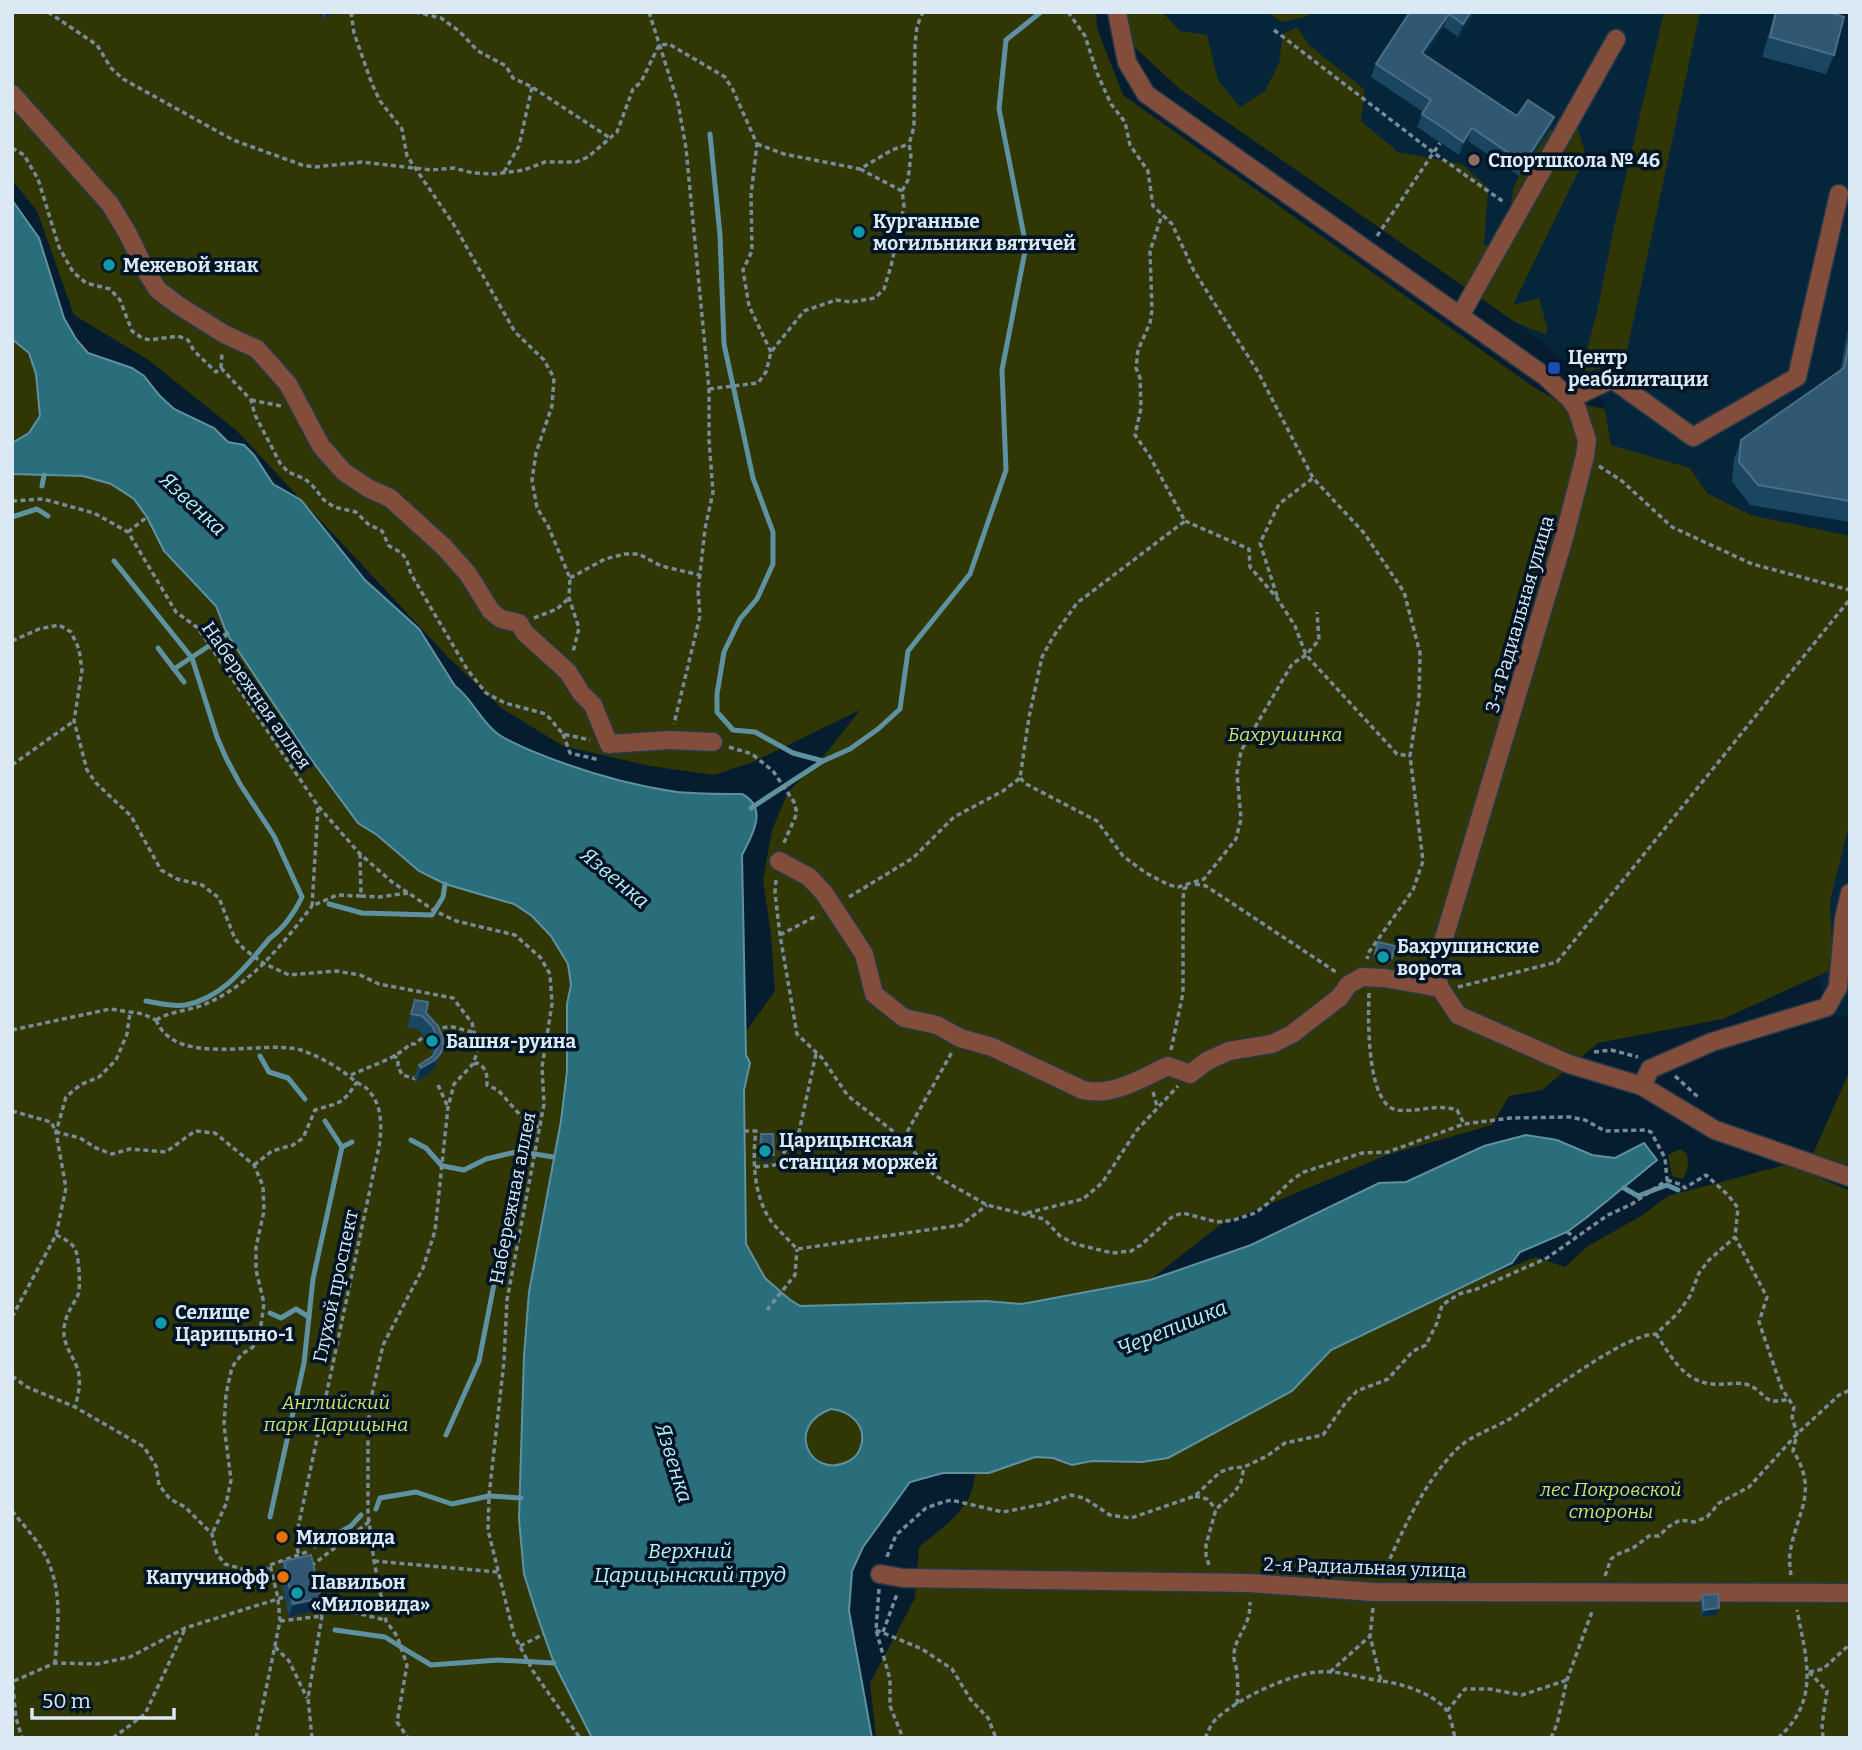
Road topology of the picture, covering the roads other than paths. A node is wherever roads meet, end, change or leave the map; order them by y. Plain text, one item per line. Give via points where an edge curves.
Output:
1 (1117, 12) edge
2 (1616, 39) dead end
3 (12, 94) edge
4 (1839, 194) dead end
5 (1460, 316) junction
6 (1570, 399) junction
7 (713, 742) road end
8 (779, 860) road end
9 (1850, 893) edge
10 (1445, 989) junction
11 (1844, 989) edge
12 (1642, 1086) junction
13 (1850, 1177) edge
14 (880, 1574) road end
15 (1850, 1593) edge

1 - 5 street, 3-я Радиальная улица via 1128,62 1146,94
2 - 5 street
3 - 7 street via 110,204 158,290 224,334 257,349 288,384 321,446 344,472 390,498 468,573 491,611 519,623 568,672 593,705 610,744
4 - 6 street via 1797,377 1693,437 1612,379
5 - 6 street, 3-я Радиальная улица
6 - 10 street, 3-я Радиальная улица via 1583,423 1592,461 1559,555 1439,955 1436,974
8 - 10 street via 809,877 824,893 864,954 874,994 904,1018 937,1025 1096,1093 1168,1066 1190,1074 1229,1051 1272,1044 1292,1034 1363,977
9 - 11 street via 1844,919
10 - 12 street via 1458,1015 1474,1023 1569,1064
11 - 12 street via 1827,1007 1712,1042 1650,1069
12 - 13 street via 1716,1130
14 - 15 street, 2-я Радиальная улица via 1249,1583 1374,1592

